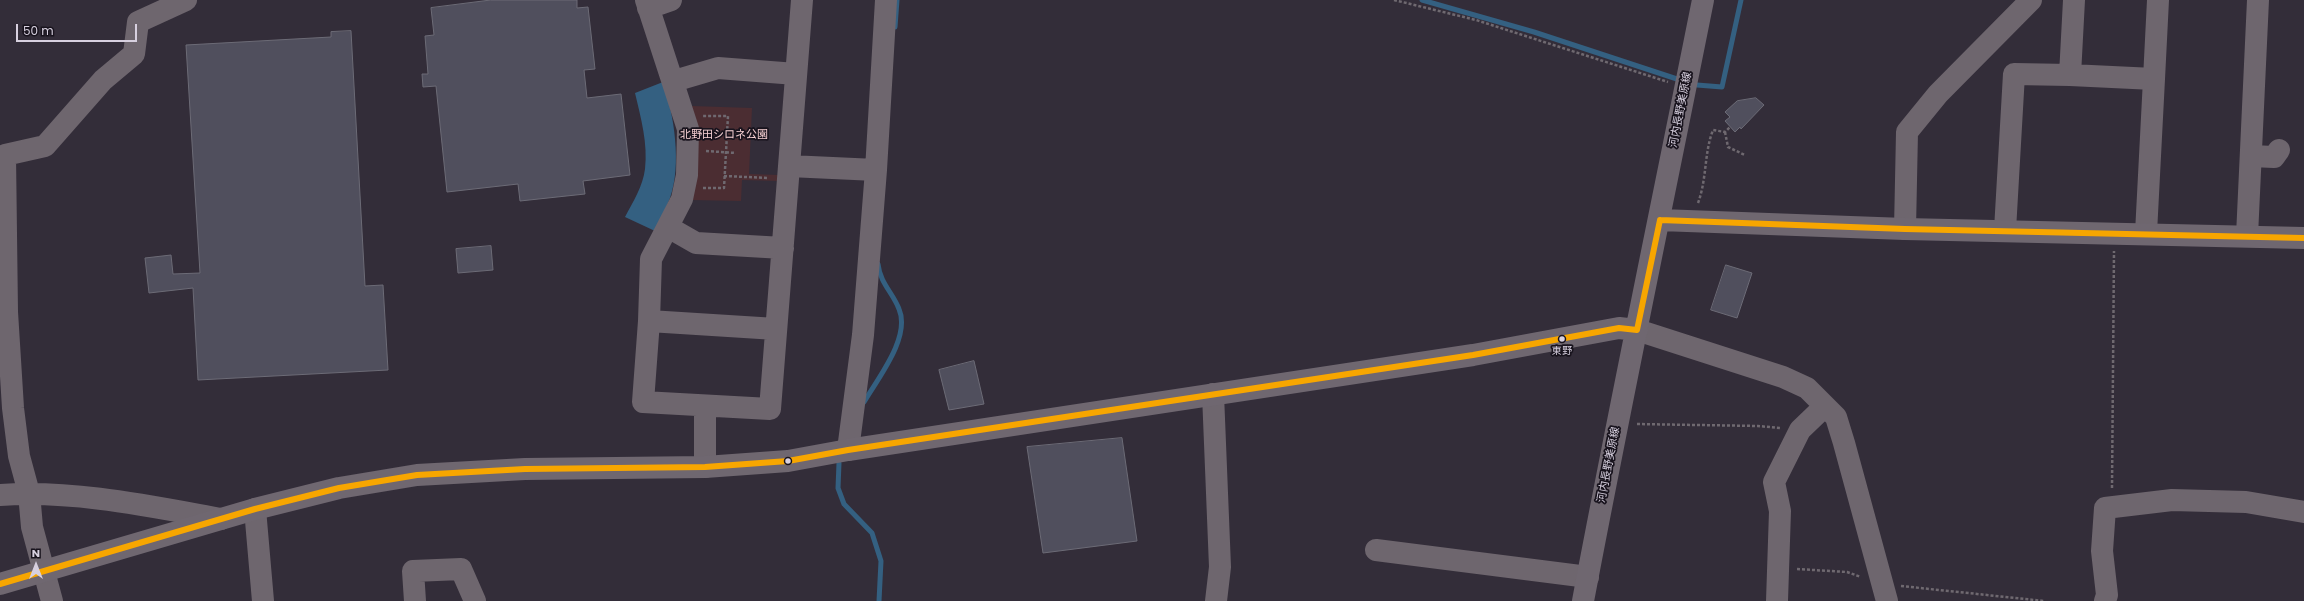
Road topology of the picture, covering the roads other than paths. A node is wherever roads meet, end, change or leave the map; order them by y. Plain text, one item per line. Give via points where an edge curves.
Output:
1 (186, 0) edge
2 (671, 0) edge
3 (802, 0) edge
4 (886, 0) edge
5 (1703, 0) edge
6 (2031, 0) edge
7 (2074, 0) edge
8 (2158, 0) edge
9 (2258, 0) edge
10 (647, 4) edge
11 (796, 74) junction
12 (2070, 75) junction
13 (2154, 79) junction
14 (674, 81) junction
15 (2279, 150) dead end
16 (2251, 156) junction
17 (876, 170) junction
18 (789, 172) junction
19 (1660, 220) junction
20 (668, 228) junction
21 (1905, 228) junction
22 (2005, 230) junction
23 (2146, 233) junction
24 (2247, 236) junction
25 (2304, 238) edge
26 (783, 248) junction
27 (649, 321) junction
28 (776, 329) junction
29 (1637, 330) junction
30 (1213, 394) junction
31 (705, 406) junction
32 (1825, 406) junction
33 (15, 434) edge
34 (848, 450) junction
35 (705, 466) junction
36 (29, 493) junction
37 (0, 495) edge
38 (255, 509) junction
39 (2304, 512) edge
40 (221, 519) junction
41 (1376, 550) dead end
42 (44, 570) junction
43 (1588, 576) junction
44 (0, 584) edge
45 (1885, 592) edge
46 (52, 601) edge
47 (263, 601) edge
48 (415, 601) edge
49 (474, 601) edge
50 (1216, 601) edge
51 (1583, 601) edge
52 (1777, 601) edge
53 (2105, 601) edge

1 - 33 street via 138,22 134,54 103,80 44,146 6,156 7,312
2 - 10 street
3 - 11 street
4 - 17 street
5 - 19 main road, 河内長野美原線
6 - 21 street via 1938,94 1907,132
7 - 12 street
8 - 13 street
9 - 16 street
10 - 14 street
11 - 14 street via 718,68
11 - 18 street
12 - 13 street
12 - 22 street via 2014,74
13 - 23 street
14 - 20 street via 688,129 688,150 685,188
15 - 16 street via 2274,157
16 - 24 street
17 - 18 street
17 - 34 street via 863,335
18 - 26 street
19 - 21 main road
19 - 29 main road, 河内長野美原線
20 - 26 street via 696,243
20 - 27 street via 651,259
21 - 22 main road
22 - 23 main road
23 - 24 main road
24 - 25 main road
26 - 28 street
27 - 28 street
27 - 31 street via 643,402
28 - 31 street via 770,409
29 - 30 main road via 1618,328 1473,355
29 - 32 street via 1783,376 1808,388
29 - 43 main road, 河内長野美原線 via 1616,424
30 - 34 main road
30 - 50 street via 1220,567
31 - 35 street
32 - 45 street via 1836,418
32 - 52 street via 1800,430 1774,482 1780,511
33 - 36 street
34 - 35 main road via 788,461
35 - 38 main road via 525,469 417,475 339,488
36 - 37 street
36 - 40 street via 135,503
36 - 42 street via 32,527
38 - 40 main road
38 - 47 street
39 - 53 street via 2231,501 2172,500 2105,508 2102,551 2107,595
40 - 42 main road
41 - 43 street
42 - 44 main road
42 - 46 street
43 - 51 main road, 河内長野美原線
48 - 49 street via 413,571 461,570

